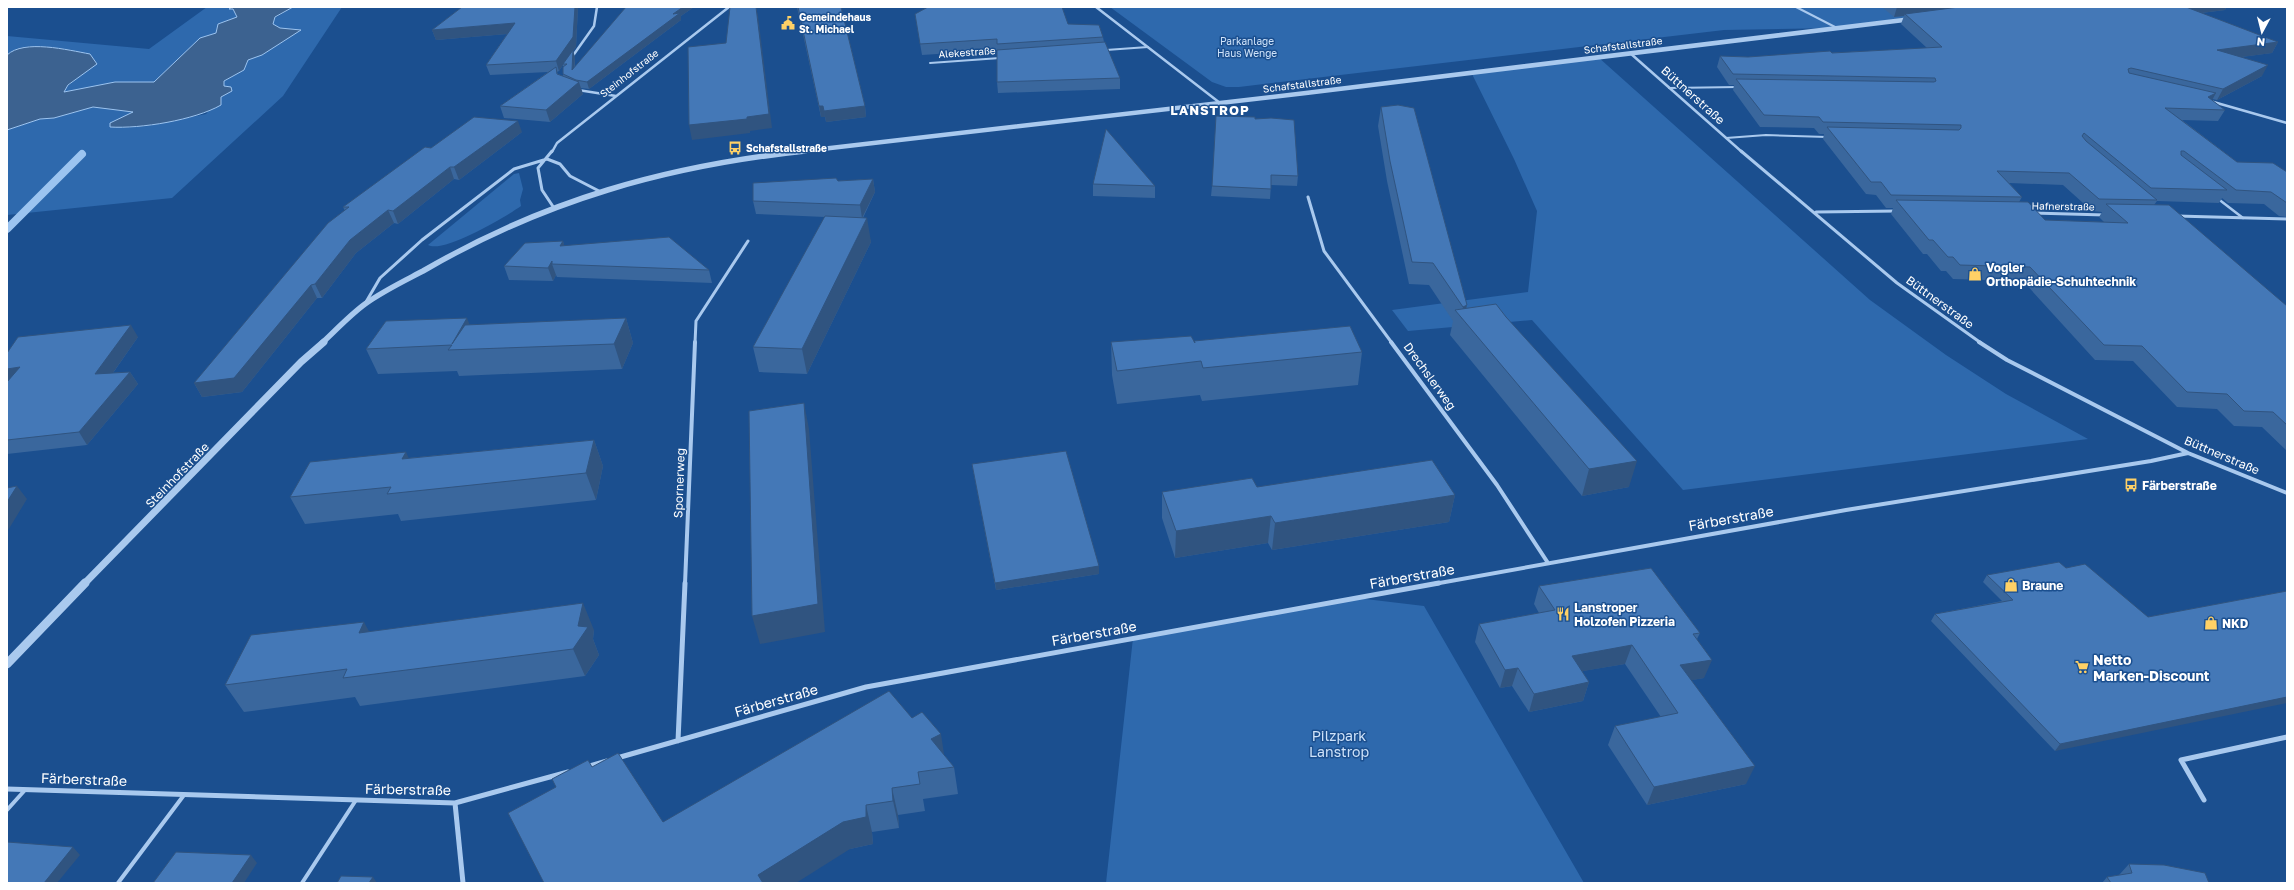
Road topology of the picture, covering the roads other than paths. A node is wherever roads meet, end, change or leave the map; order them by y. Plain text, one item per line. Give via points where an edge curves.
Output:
1 (597, 7) edge
2 (729, 7) edge
3 (1096, 7) edge
4 (1796, 7) edge
5 (1916, 18) edge
6 (1837, 28) junction
7 (1148, 47) junction
8 (1100, 51) edge
9 (1630, 53) junction
10 (572, 58) edge
11 (1008, 58) edge
12 (930, 63) dead end
13 (1742, 87) edge
14 (572, 88) edge
15 (1669, 88) junction
16 (616, 96) junction
17 (2205, 100) edge
18 (1220, 103) junction
19 (2287, 123) edge
20 (1829, 137) edge
21 (1726, 138) junction
22 (546, 159) junction
23 (599, 191) junction
24 (2212, 194) edge
25 (1308, 197) dead end
26 (554, 208) junction
27 (1901, 211) edge
28 (1815, 212) junction
29 (2029, 213) edge
30 (2107, 215) edge
31 (2173, 216) edge
32 (2243, 218) junction
33 (2287, 219) edge
34 (748, 241) dead end
35 (365, 304) junction
36 (2188, 453) junction
37 (2287, 493) edge
38 (1548, 563) junction
39 (7, 664) edge
40 (2287, 737) edge
41 (678, 741) junction
42 (7, 789) edge
43 (25, 790) junction
44 (184, 795) junction
45 (356, 800) junction
46 (2204, 800) dead end
47 (455, 803) junction
48 (7, 810) edge
49 (118, 883) edge
50 (302, 883) edge
51 (463, 883) edge

1 - 10 street via 594,26
2 - 16 street, Steinhofstraße
3 - 7 street
4 - 6 lane
5 - 6 street, Schafstallstraße
6 - 9 street, Schafstallstraße
7 - 8 lane
7 - 18 street
9 - 15 street, Büttnerstraße
9 - 18 street, Schafstallstraße
11 - 12 lane, Alekestraße
13 - 15 lane
14 - 16 street
15 - 21 street, Büttnerstraße
16 - 22 street, Steinhofstraße via 557,143
17 - 19 street
18 - 23 street, Schafstallstraße via 776,154 700,166
20 - 21 lane via 1766,135
21 - 28 street, Büttnerstraße
22 - 23 street via 560,164 570,176
22 - 26 street, Steinhofstraße via 538,168 538,181 544,197
22 - 35 street, Steinhofstraße via 514,169 422,240 380,278
23 - 26 street, Steinhofstraße
24 - 32 lane
25 - 38 street, Drechslerweg via 1324,251 1497,485
26 - 35 street, Steinhofstraße via 462,248
27 - 28 street
28 - 36 street, Büttnerstraße via 1897,283 2001,356
29 - 30 street, Hafnerstraße
31 - 32 street
32 - 33 street
34 - 41 street, Spornerweg via 696,320
35 - 39 street, Steinhofstraße via 301,362
36 - 37 street, Büttnerstraße
36 - 38 street, Färberstraße
38 - 41 street, Färberstraße via 866,687
40 - 46 street via 2181,760
41 - 47 street, Färberstraße
42 - 43 street, Färberstraße
43 - 44 street, Färberstraße
43 - 48 lane
44 - 45 street, Färberstraße
44 - 49 lane
45 - 47 street, Färberstraße
45 - 50 lane
47 - 51 street

